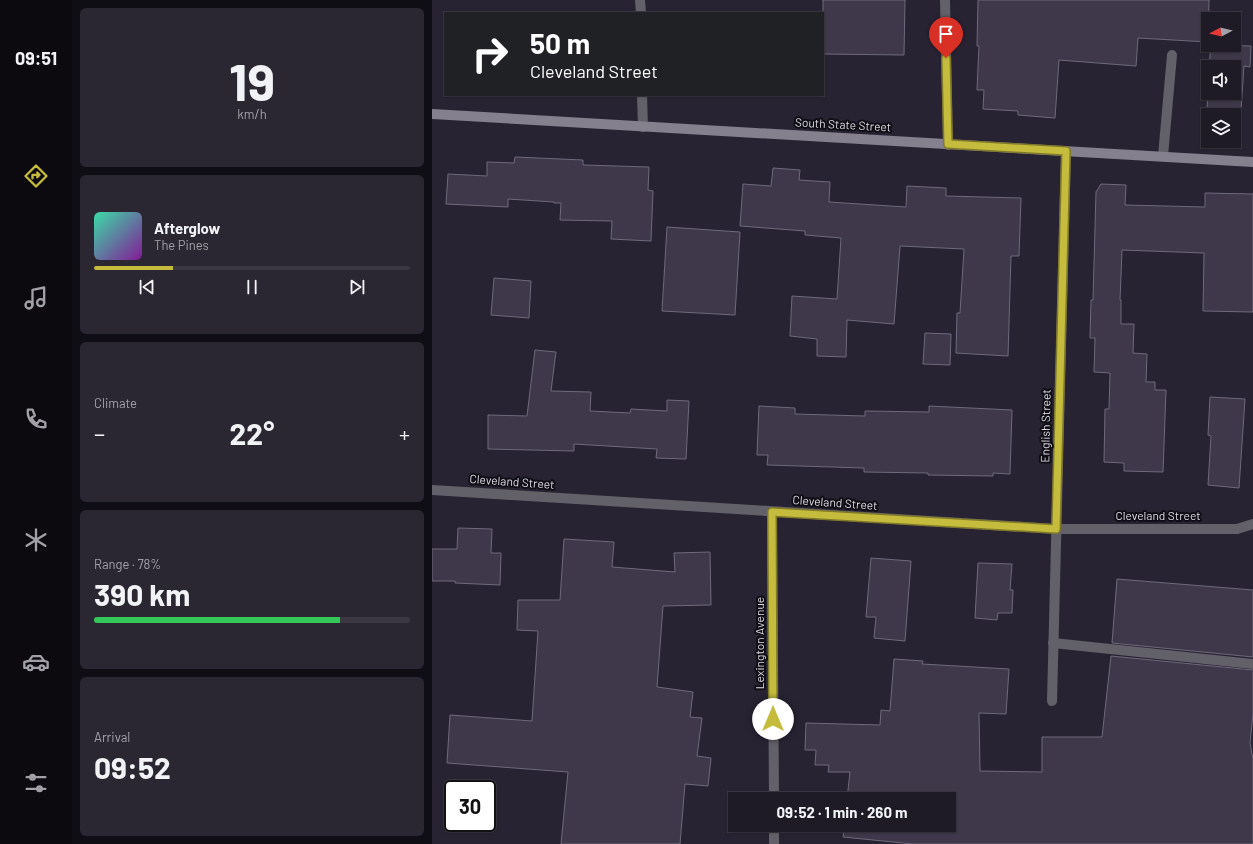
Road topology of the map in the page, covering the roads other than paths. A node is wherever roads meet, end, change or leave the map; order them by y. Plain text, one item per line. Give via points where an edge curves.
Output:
1 (640, 0) edge
2 (945, 0) edge
3 (641, 12) edge
4 (1172, 55) dead end
5 (642, 96) edge
6 (432, 114) edge
7 (643, 127) junction
8 (948, 144) junction
9 (1066, 151) junction
10 (1163, 156) junction
11 (1253, 162) edge
12 (432, 490) edge
13 (772, 512) junction
14 (1253, 524) edge
15 (1056, 529) junction
16 (1053, 644) junction
17 (1253, 664) edge
18 (1052, 701) dead end
19 (774, 792) edge
20 (774, 832) edge
21 (774, 844) edge

1 - 3 street
2 - 8 street
4 - 10 street
5 - 7 street
6 - 7 street, South State Street
7 - 8 street, South State Street
8 - 9 street, South State Street
9 - 10 street, South State Street
9 - 15 street, English Street
10 - 11 street, South State Street
12 - 13 street, Cleveland Street
13 - 15 street, Cleveland Street
13 - 19 street, Lexington Avenue
14 - 15 street, Cleveland Street via 1237,529
15 - 16 street, English Street
16 - 17 street
16 - 18 street, English Street
20 - 21 street

